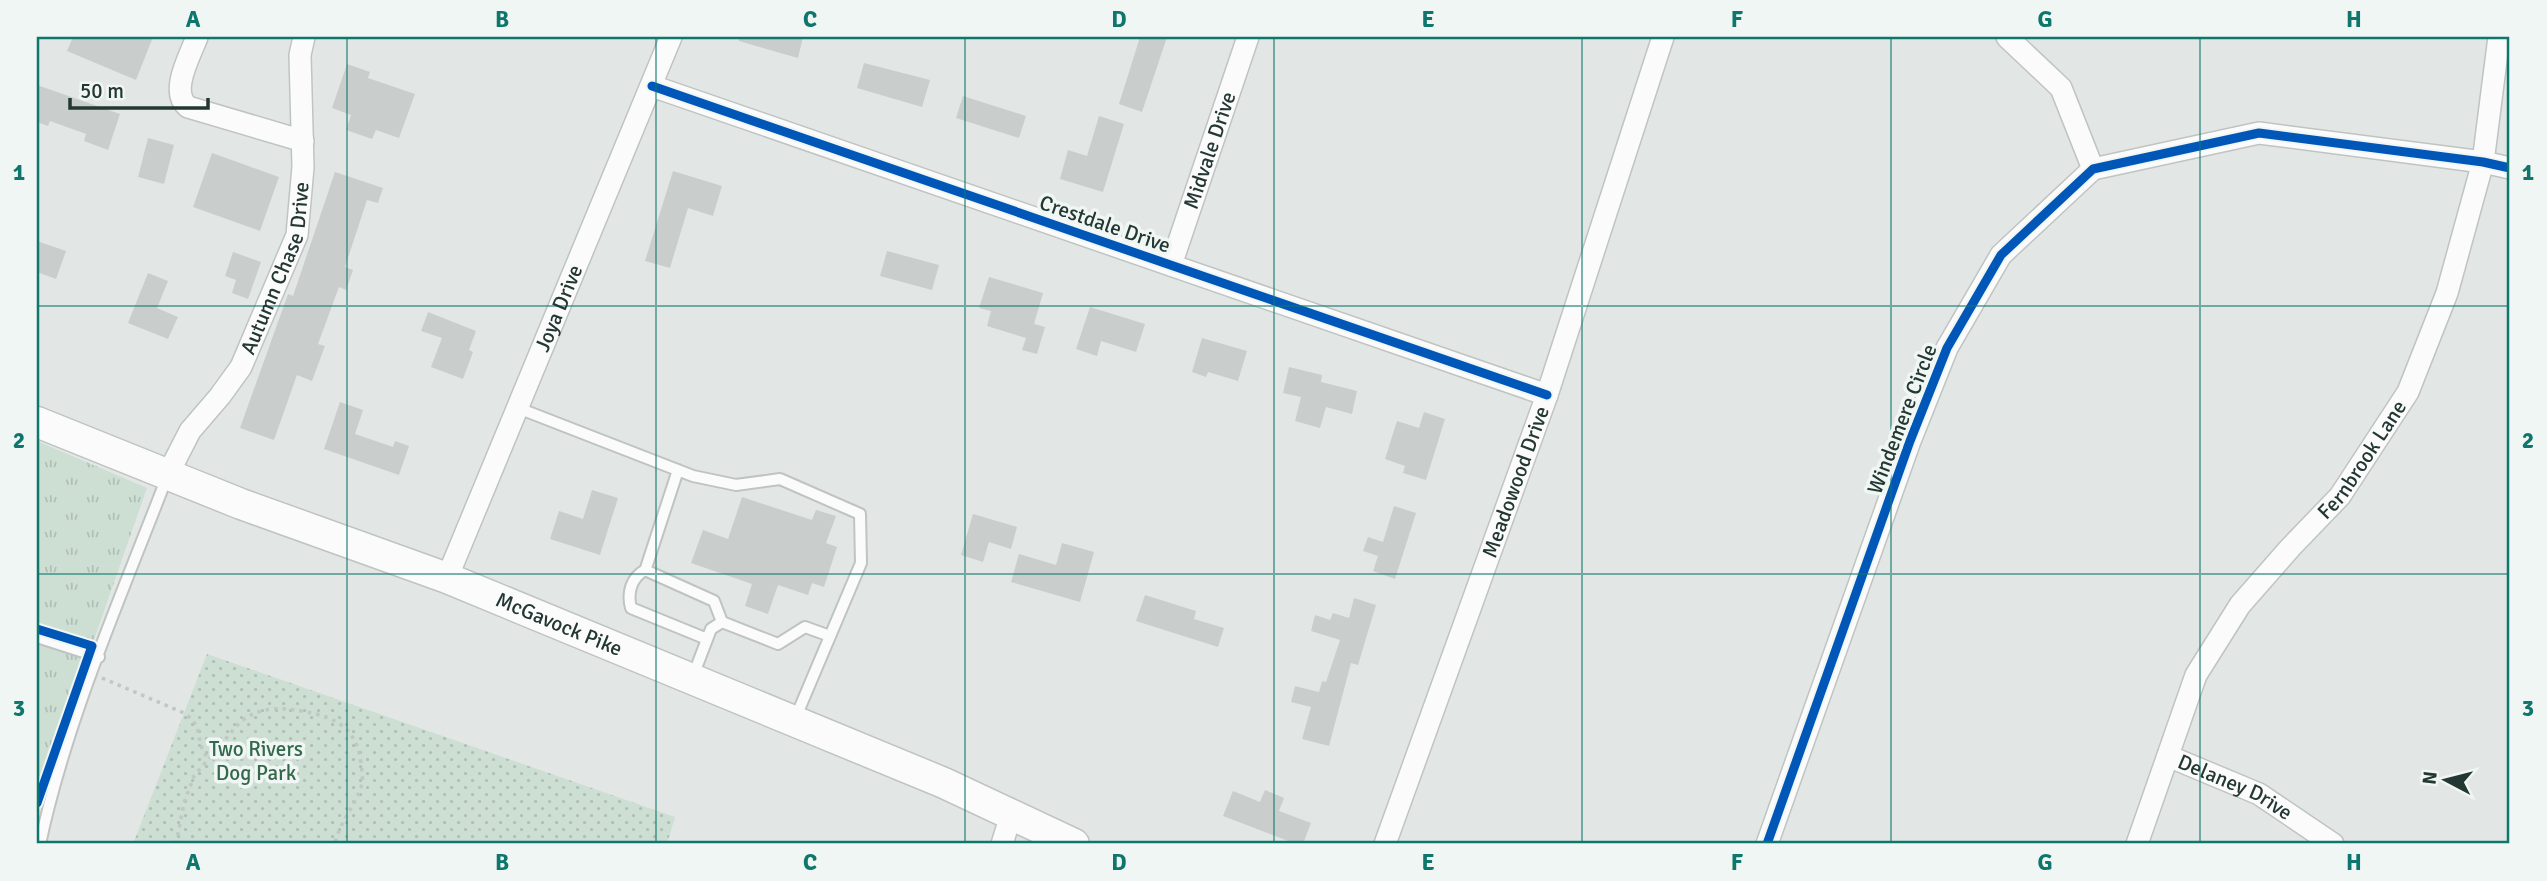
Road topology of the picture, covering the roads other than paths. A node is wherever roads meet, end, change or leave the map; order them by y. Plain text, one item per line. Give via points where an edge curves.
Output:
1 (197, 37) edge
2 (304, 37) edge
3 (671, 37) edge
4 (1248, 37) edge
5 (1663, 37) edge
6 (2007, 37) edge
7 (2499, 37) edge
8 (652, 86) junction
9 (303, 141) junction
10 (2483, 162) junction
11 (2510, 168) edge
12 (2092, 169) junction
13 (1171, 265) junction
14 (1547, 395) junction
15 (518, 408) junction
16 (37, 422) edge
17 (678, 470) junction
18 (168, 474) junction
19 (645, 570) junction
20 (447, 578) junction
21 (722, 622) junction
22 (830, 636) junction
23 (37, 637) edge
24 (707, 639) junction
25 (99, 656) junction
26 (692, 679) junction
27 (794, 721) junction
28 (2168, 756) junction
29 (1011, 815) junction
30 (40, 844) edge
31 (1002, 844) edge
32 (1074, 844) edge
33 (1385, 844) edge
34 (1767, 844) edge
35 (2137, 844) edge
36 (2333, 844) edge

1 - 9 street via 179,90 182,103
2 - 9 street, Autumn Chase Drive via 300,55
3 - 8 street, Joya Drive
4 - 13 street, Midvale Drive
5 - 14 street, Meadowood Drive
6 - 12 street via 2061,88
7 - 10 street, Fernbrook Lane
8 - 13 street, Crestdale Drive
8 - 15 street, Joya Drive
9 - 18 street, Autumn Chase Drive via 297,235 240,367 190,431
10 - 11 street
10 - 12 street via 2259,133
10 - 28 street, Fernbrook Lane via 2447,293 2408,393 2340,496 2240,605 2196,675
12 - 34 street, Windemere Circle via 2001,255 1947,348
13 - 14 street, Crestdale Drive
14 - 33 street, Meadowood Drive
15 - 17 lane
15 - 20 street, Joya Drive
16 - 18 main road, McGavock Pike
17 - 19 lane
17 - 22 lane via 736,485 780,479 860,514 861,563
18 - 20 main road, McGavock Pike
18 - 25 lane
19 - 21 lane via 714,601
19 - 24 lane via 637,575 628,597 631,608
20 - 26 main road, McGavock Pike
21 - 22 lane via 778,644 805,626
21 - 24 lane via 711,629
22 - 27 lane
23 - 25 lane
24 - 26 lane
25 - 30 lane via 49,803
26 - 27 main road, McGavock Pike
27 - 29 main road, McGavock Pike
28 - 35 street, Fernbrook Lane
28 - 36 street, Delaney Drive via 2259,794
29 - 31 street
29 - 32 main road, McGavock Pike

